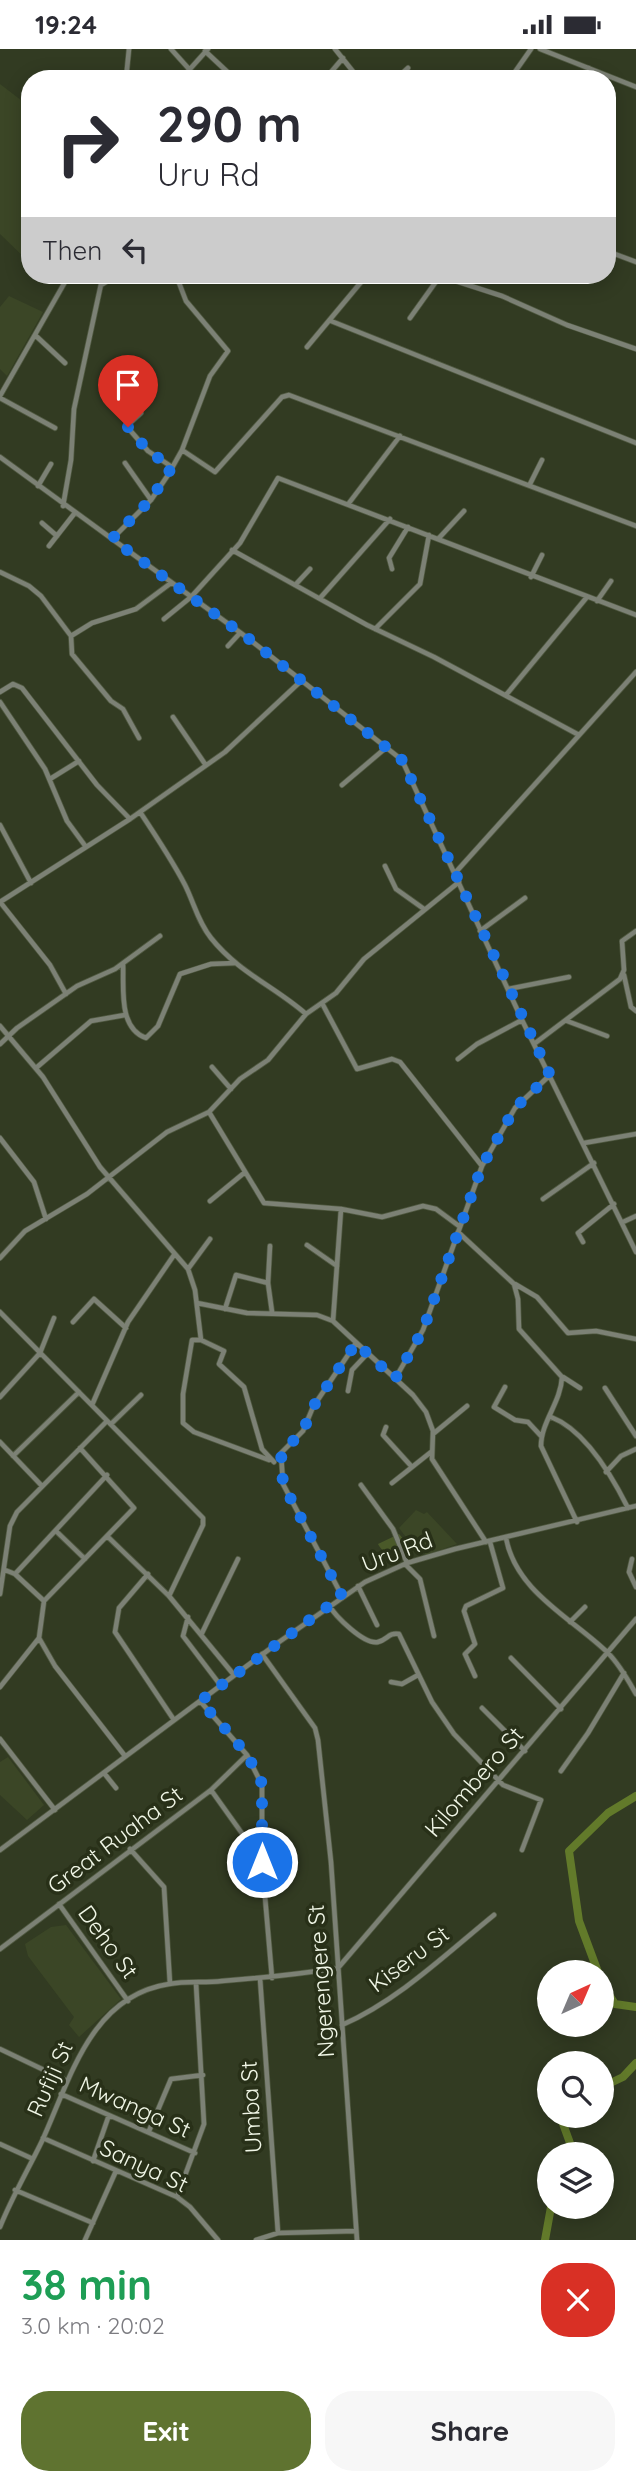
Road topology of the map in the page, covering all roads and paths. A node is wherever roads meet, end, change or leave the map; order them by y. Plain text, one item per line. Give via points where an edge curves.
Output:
1 (129, 49) edge
2 (171, 49) edge
3 (335, 49) edge
4 (531, 49) edge
5 (540, 49) edge
6 (206, 50) edge
7 (343, 58) junction
8 (589, 68) joint
9 (189, 69) joint
10 (127, 70) edge
11 (226, 70) edge
12 (333, 70) edge
13 (352, 70) edge
14 (516, 70) edge
15 (594, 70) edge
16 (616, 79) edge
17 (636, 87) edge
18 (616, 254) edge
19 (636, 262) edge
20 (64, 284) edge
21 (180, 284) edge
22 (360, 284) edge
23 (432, 284) edge
24 (465, 284) edge
25 (102, 285) edge
26 (410, 318) dead end
27 (331, 321) junction
28 (35, 335) junction
29 (307, 347) dead end
30 (636, 349) edge
31 (65, 363) dead end
32 (0, 397) edge
33 (141, 413) dead end
34 (55, 428) dead end
35 (400, 436) junction
36 (636, 443) edge
37 (182, 450) junction
38 (0, 457) edge
39 (542, 460) dead end
40 (125, 463) dead end
41 (51, 464) dead end
42 (172, 467) junction
43 (530, 484) junction
44 (38, 486) junction
45 (151, 499) junction
46 (349, 503) junction
47 (63, 506) junction
48 (464, 511) dead end
49 (75, 514) junction
50 (390, 519) junction
51 (42, 523) dead end
52 (636, 526) edge
53 (408, 527) junction
54 (429, 535) junction
55 (57, 536) junction
56 (439, 538) junction
57 (112, 539) junction
58 (48, 546) dead end
59 (232, 550) junction
60 (542, 555) dead end
61 (310, 569) dead end
62 (392, 569) dead end
63 (0, 572) edge
64 (531, 577) junction
65 (611, 582) dead end
66 (172, 583) junction
67 (297, 583) junction
68 (191, 597) junction
69 (321, 597) junction
70 (587, 597) junction
71 (597, 601) junction
72 (636, 615) edge
73 (164, 619) dead end
74 (375, 629) junction
75 (240, 633) junction
76 (71, 636) junction
77 (228, 646) dead end
78 (636, 672) edge
79 (301, 681) junction
80 (0, 692) edge
81 (506, 695) junction
82 (0, 702) edge
83 (173, 717) dead end
84 (579, 735) junction
85 (139, 738) dead end
86 (388, 746) junction
87 (80, 761) junction
88 (205, 764) junction
89 (50, 779) junction
90 (342, 785) dead end
91 (140, 812) junction
92 (130, 819) junction
93 (0, 825) edge
94 (86, 847) junction
95 (385, 866) dead end
96 (455, 873) junction
97 (459, 882) junction
98 (31, 883) junction
99 (525, 898) dead end
100 (0, 902) edge
101 (424, 909) junction
102 (480, 931) junction
103 (636, 932) edge
104 (160, 936) dead end
105 (236, 963) junction
106 (123, 964) junction
107 (624, 974) junction
108 (569, 977) dead end
109 (508, 989) junction
110 (66, 994) junction
111 (323, 1005) junction
112 (636, 1011) edge
113 (306, 1014) junction
114 (125, 1015) junction
115 (522, 1020) junction
116 (566, 1021) junction
117 (0, 1026) edge
118 (607, 1036) dead end
119 (8, 1037) junction
120 (0, 1044) edge
121 (534, 1044) junction
122 (458, 1059) dead end
123 (212, 1067) dead end
124 (36, 1068) junction
125 (550, 1075) junction
126 (231, 1089) junction
127 (209, 1112) junction
128 (636, 1134) edge
129 (0, 1138) edge
130 (584, 1143) junction
131 (594, 1163) junction
132 (482, 1166) junction
133 (244, 1173) junction
134 (108, 1177) junction
135 (543, 1199) dead end
136 (210, 1201) dead end
137 (614, 1204) junction
138 (341, 1209) junction
139 (636, 1216) edge
140 (46, 1219) junction
141 (623, 1222) junction
142 (458, 1229) junction
143 (210, 1239) dead end
144 (583, 1242) dead end
145 (307, 1245) dead end
146 (270, 1246) dead end
147 (636, 1252) edge
148 (174, 1255) junction
149 (0, 1258) edge
150 (337, 1266) junction
151 (188, 1269) junction
152 (268, 1283) junction
153 (514, 1284) junction
154 (197, 1303) junction
155 (225, 1309) junction
156 (0, 1312) edge
157 (273, 1313) junction
158 (54, 1318) dead end
159 (333, 1321) junction
160 (73, 1322) dead end
161 (126, 1328) junction
162 (636, 1339) edge
163 (201, 1340) junction
164 (356, 1343) junction
165 (40, 1353) junction
166 (367, 1354) junction
167 (562, 1377) junction
168 (395, 1379) junction
169 (505, 1387) dead end
170 (580, 1388) dead end
171 (605, 1388) dead end
172 (348, 1391) dead end
173 (79, 1392) junction
174 (141, 1395) dead end
175 (0, 1397) edge
176 (92, 1405) junction
177 (467, 1406) dead end
178 (551, 1417) junction
179 (109, 1422) junction
180 (386, 1427) dead end
181 (433, 1435) junction
182 (636, 1435) edge
183 (541, 1436) junction
184 (0, 1442) edge
185 (80, 1448) junction
186 (636, 1449) edge
187 (432, 1452) junction
188 (13, 1456) junction
189 (277, 1463) junction
190 (412, 1467) junction
191 (606, 1472) junction
192 (107, 1475) junction
193 (392, 1483) dead end
194 (361, 1485) dead end
195 (43, 1486) junction
196 (636, 1506) edge
197 (628, 1508) junction
198 (577, 1522) junction
199 (56, 1531) junction
200 (107, 1536) junction
201 (506, 1538) junction
202 (488, 1542) junction
203 (85, 1559) junction
204 (238, 1559) dead end
205 (632, 1559) dead end
206 (406, 1563) junction
207 (5, 1570) junction
208 (15, 1574) junction
209 (148, 1574) junction
210 (358, 1586) junction
211 (636, 1587) edge
212 (0, 1594) edge
213 (169, 1596) junction
214 (342, 1596) junction
215 (44, 1601) junction
216 (329, 1605) junction
217 (585, 1607) dead end
218 (188, 1617) junction
219 (636, 1619) edge
220 (570, 1622) junction
221 (377, 1625) dead end
222 (202, 1633) junction
223 (434, 1636) dead end
224 (39, 1638) junction
225 (608, 1653) junction
226 (262, 1654) junction
227 (511, 1658) dead end
228 (624, 1673) junction
229 (234, 1675) junction
230 (418, 1675) junction
231 (475, 1676) dead end
232 (391, 1682) dead end
233 (0, 1686) edge
234 (220, 1686) junction
235 (636, 1694) edge
236 (200, 1701) junction
237 (482, 1709) dead end
238 (561, 1709) junction
239 (174, 1720) junction
240 (0, 1739) edge
241 (525, 1751) junction
242 (247, 1755) junction
243 (125, 1756) junction
244 (561, 1771) dead end
245 (104, 1773) junction
246 (500, 1781) junction
247 (116, 1789) dead end
248 (211, 1790) junction
249 (55, 1810) junction
250 (130, 1849) junction
251 (0, 1850) edge
252 (522, 1850) dead end
253 (262, 1862) junction
254 (59, 1904) junction
255 (494, 1915) dead end
256 (0, 1949) edge
257 (338, 1968) junction
258 (260, 1978) junction
259 (272, 1978) junction
260 (196, 1983) junction
261 (170, 1984) junction
262 (128, 2001) junction
263 (342, 2025) junction
264 (0, 2049) edge
265 (203, 2075) junction
266 (65, 2080) junction
267 (61, 2094) junction
268 (109, 2115) junction
269 (149, 2131) junction
270 (43, 2138) junction
271 (0, 2144) edge
272 (195, 2153) junction
273 (33, 2159) junction
274 (93, 2161) junction
275 (116, 2171) junction
276 (15, 2190) junction
277 (177, 2197) junction
278 (93, 2223) junction
279 (0, 2227) edge
280 (356, 2231) junction
281 (278, 2233) junction
282 (85, 2240) edge
283 (218, 2240) edge
284 (256, 2240) edge
285 (357, 2240) edge

1 - 10 street
2 - 9 street
3 - 7 street
4 - 14 street
5 - 8 street
6 - 9 street
6 - 11 street
7 - 12 street
7 - 13 street
8 - 15 street
16 - 17 street
18 - 19 street
20 - 28 street
21 - 37 street via 186,301 228,351 210,376
22 - 27 street
23 - 26 street
24 - 30 street
25 - 47 street via 74,409
27 - 29 street
27 - 36 street
28 - 31 street
28 - 32 street
32 - 34 street
33 - 42 street via 129,429 148,451
35 - 37 street via 289,395 282,397 215,471
35 - 43 street
35 - 46 street
37 - 42 street
38 - 44 street
39 - 43 street
40 - 45 street
41 - 44 street
42 - 45 street
43 - 52 street
44 - 47 street
45 - 57 street
46 - 50 street
46 - 59 street via 278,478 247,534
47 - 49 street
48 - 56 street
49 - 55 street
49 - 57 street
50 - 53 street
50 - 69 street
51 - 55 street
53 - 54 street
53 - 62 street via 389,558
54 - 56 street
54 - 74 street via 420,584
55 - 58 street
56 - 64 street
57 - 66 street
59 - 67 street
59 - 68 street
60 - 64 street
61 - 67 street
63 - 76 street via 36,590
64 - 70 street
65 - 71 street
66 - 68 street
66 - 76 street via 136,609 92,623
67 - 69 street
68 - 73 street
68 - 75 street
69 - 74 street
70 - 71 street
70 - 81 street
71 - 72 street
74 - 81 street
75 - 77 street
75 - 79 street
76 - 85 street via 72,654 123,709
78 - 84 street
79 - 86 street
79 - 88 street via 232,746
80 - 87 street via 13,684 22,688
81 - 84 street
82 - 89 street
83 - 88 street
84 - 96 street
86 - 90 street
86 - 96 street via 402,760
87 - 89 street
87 - 92 street
88 - 91 street
89 - 94 street via 67,821
91 - 92 street
91 - 105 street via 179,875 200,922
92 - 94 street
93 - 98 street
94 - 98 street
95 - 101 street via 396,889
96 - 97 street
97 - 101 street
97 - 102 street
98 - 100 street
99 - 102 street
100 - 110 street via 50,965
101 - 111 street via 365,959
102 - 109 street
103 - 107 street via 622,941
104 - 106 street
105 - 113 street
105 - 114 street via 211,964 178,975 159,1026 149,1038 141,1037
106 - 110 street
106 - 114 street
107 - 112 street via 631,1007
107 - 116 street
108 - 109 street
109 - 115 street
110 - 119 street
111 - 113 street
111 - 132 street via 357,1069 392,1059 400,1062
113 - 126 street via 268,1060
114 - 124 street via 92,1021
115 - 121 street
115 - 122 street
116 - 118 street
116 - 121 street
117 - 119 street
119 - 120 street
119 - 124 street
121 - 125 street
123 - 126 street
124 - 134 street
125 - 130 street
125 - 132 street via 515,1108
126 - 127 street
127 - 133 street
127 - 134 street via 167,1132
128 - 130 street
129 - 140 street via 34,1182
130 - 131 street
131 - 135 street
131 - 137 street
132 - 142 street
133 - 136 street
133 - 138 street via 264,1203
134 - 140 street
134 - 148 street
137 - 141 street
137 - 144 street via 578,1233
138 - 142 street via 387,1217 424,1206 436,1209
138 - 150 street
139 - 141 street
140 - 149 street via 16,1238
141 - 147 street
142 - 153 street
142 - 168 street via 419,1340
143 - 151 street
145 - 150 street
146 - 152 street
148 - 151 street
148 - 161 street
150 - 159 street
151 - 154 street
152 - 155 street via 236,1275
152 - 157 street
153 - 162 street via 537,1297 568,1333 596,1331
153 - 167 street via 519,1329
154 - 155 street
154 - 163 street
155 - 157 street
156 - 165 street
157 - 159 street via 317,1315
158 - 165 street
159 - 164 street
160 - 161 street via 94,1299
161 - 176 street
163 - 189 street via 224,1350 219,1364 244,1387 262,1449
163 - 189 street via 192,1340 183,1423 194,1432
164 - 166 street
164 - 189 street via 313,1407 303,1431 282,1450
165 - 173 street
165 - 175 street
166 - 168 street
166 - 172 street via 352,1370
167 - 170 street
167 - 178 street
168 - 181 street via 419,1402
169 - 183 street via 494,1407 514,1420 528,1422
171 - 182 street
173 - 176 street
173 - 188 street
174 - 179 street
176 - 179 street
177 - 181 street
178 - 183 street
178 - 191 street via 568,1425
179 - 185 street
179 - 213 street via 204,1520
180 - 190 street via 383,1435
181 - 187 street
183 - 198 street via 542,1454
184 - 188 street
185 - 192 street
185 - 195 street
186 - 191 street via 621,1456
187 - 190 street
187 - 202 street via 433,1461
188 - 195 street
189 - 214 street via 283,1484
190 - 193 street
191 - 197 street
192 - 199 street
192 - 200 street via 134,1508
194 - 206 street via 393,1529
195 - 207 street via 17,1512 10,1526
196 - 197 street, Uru Rd
197 - 198 street, Uru Rd
198 - 201 street, Uru Rd
199 - 203 street
199 - 208 street
200 - 203 street
200 - 209 street
201 - 202 street, Uru Rd
201 - 220 street via 519,1571
202 - 206 street, Uru Rd
202 - 231 street via 503,1587 465,1608 475,1644 465,1654
203 - 215 street
204 - 222 street
205 - 211 street via 629,1572
206 - 210 street, Uru Rd
206 - 223 street via 420,1579
207 - 208 street
207 - 212 street
208 - 215 street
209 - 213 street
209 - 239 street via 119,1608 115,1632
210 - 214 street, Uru Rd
210 - 221 street
213 - 218 street
214 - 216 street, Uru Rd
215 - 224 street
216 - 226 street, Uru Rd
216 - 230 street via 337,1619 369,1641 399,1634
217 - 220 street
218 - 222 street
218 - 234 street via 181,1634
219 - 225 street, Kilombero St
220 - 225 street
222 - 229 street
224 - 233 street
224 - 243 street
225 - 228 street
225 - 238 street, Kilombero St
226 - 229 street, Uru Rd
226 - 257 street, Ngerengere St via 318,1740
227 - 238 street
228 - 235 street
228 - 244 street
229 - 234 street, Uru Rd
230 - 232 street via 402,1684
230 - 246 street via 447,1724
234 - 236 street, Uru Rd
236 - 239 street, Uru Rd
236 - 242 street
237 - 241 street
238 - 241 street, Kilombero St
239 - 243 street, Uru Rd
240 - 249 street
241 - 246 street, Kilombero St
242 - 248 street, Great Ruaha St
242 - 253 street via 262,1784
243 - 245 street, Uru Rd
245 - 247 street
245 - 249 street, Uru Rd
246 - 252 street via 542,1802
246 - 257 street, Kilombero St
248 - 250 street, Great Ruaha St
248 - 253 street
249 - 251 street, Uru Rd
250 - 254 street, Great Ruaha St
250 - 261 street via 163,1887
253 - 259 street
254 - 256 street, Great Ruaha St
254 - 262 street, Deho St
255 - 263 street, Kiseru St via 429,1968 361,2017
257 - 259 street, Rufiji St
257 - 263 street, Ngerengere St
258 - 259 street, Rufiji St
258 - 260 street, Rufiji St
258 - 281 street, Umba St
260 - 261 street, Rufiji St
260 - 265 street
261 - 262 street, Rufiji St
262 - 266 street, Rufiji St via 90,2035
263 - 280 street, Ngerengere St
264 - 266 street
265 - 269 street via 171,2079
265 - 272 street via 204,2124
266 - 267 street, Rufiji St
267 - 268 street, Mwanga St
267 - 270 street, Rufiji St
268 - 269 street, Mwanga St
268 - 274 street
269 - 272 street, Mwanga St
270 - 273 street, Rufiji St
270 - 274 street, Sanya St
271 - 273 street
272 - 277 street
273 - 276 street, Rufiji St
274 - 275 street, Sanya St
275 - 277 street, Sanya St
275 - 278 street
276 - 278 street
276 - 279 street, Rufiji St
277 - 283 street, Sanya St
278 - 282 street
280 - 281 street
280 - 285 street, Ngerengere St
281 - 284 street

